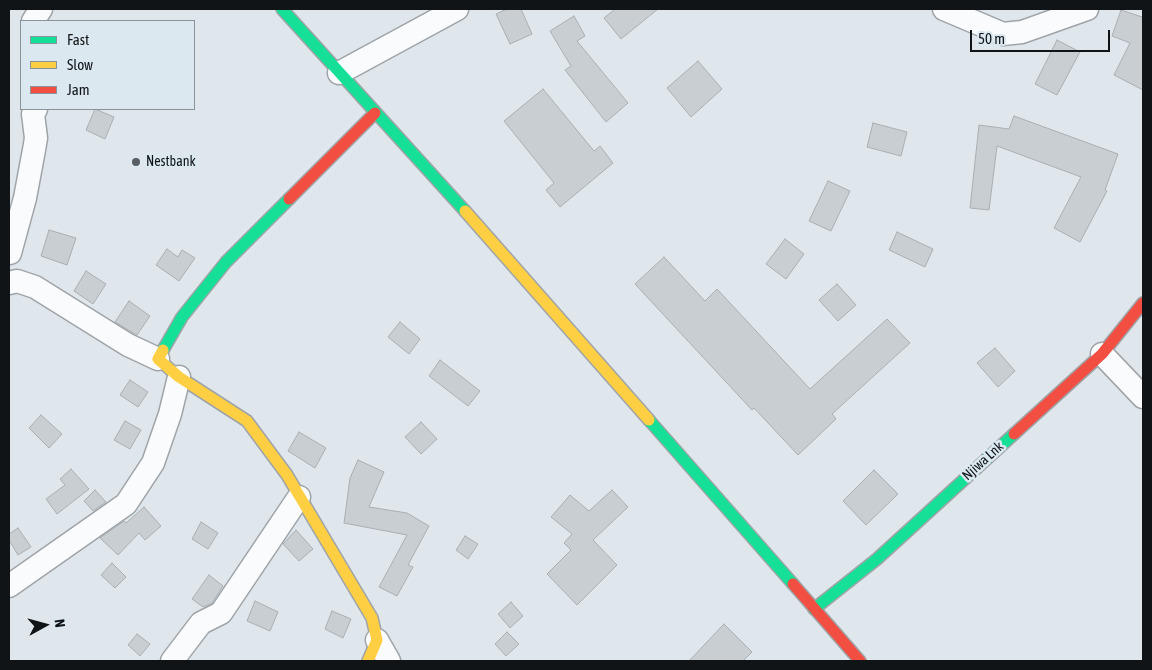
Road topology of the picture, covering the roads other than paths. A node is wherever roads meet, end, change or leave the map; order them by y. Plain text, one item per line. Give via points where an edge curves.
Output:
1 (41, 9) edge
2 (282, 9) edge
3 (457, 9) edge
4 (944, 9) edge
5 (1087, 9) edge
6 (34, 20) edge
7 (339, 73) junction
8 (35, 110) edge
9 (375, 114) junction
10 (9, 253) edge
11 (13, 282) edge
12 (1143, 303) edge
13 (1102, 354) junction
14 (158, 359) junction
15 (180, 377) junction
16 (1143, 397) edge
17 (300, 497) junction
18 (9, 586) edge
19 (814, 609) junction
20 (377, 640) junction
21 (172, 661) edge
22 (368, 661) edge
23 (389, 661) edge
24 (860, 661) edge

1 - 6 street
2 - 7 main road
3 - 7 street
4 - 5 street via 1003,34 1022,32
7 - 9 main road
8 - 10 street via 34,150 25,198
9 - 14 main road via 226,262 182,317
9 - 19 main road via 494,243
10 - 11 street via 15,263
11 - 14 street via 35,287 120,340
12 - 13 main road, Njiwa Lnk
13 - 16 street
13 - 19 main road, Njiwa Lnk via 877,559
14 - 15 main road
15 - 17 main road via 247,421
15 - 18 street via 153,463 126,504
17 - 20 main road via 372,618
17 - 21 street via 221,613 201,624
19 - 24 main road
20 - 22 main road
20 - 23 street

